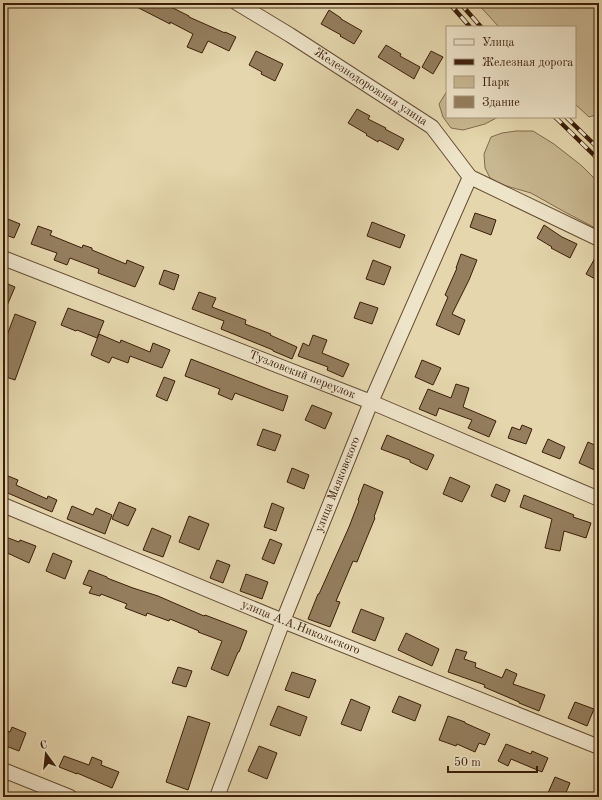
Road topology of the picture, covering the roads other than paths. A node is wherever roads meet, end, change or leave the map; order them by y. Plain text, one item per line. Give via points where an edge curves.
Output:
1 (236, 3) edge
2 (470, 177) junction
3 (599, 239) edge
4 (3, 258) edge
5 (371, 402) junction
6 (599, 499) edge
7 (3, 505) edge
8 (283, 621) junction
9 (599, 747) edge
10 (3, 770) edge
11 (70, 797) edge
12 (217, 797) edge

1 - 2 street, Железнодорожная улица via 432,127
2 - 3 street, Железнодорожная улица
2 - 5 street, улица Маяковского
4 - 5 street, Тузловский переулок
5 - 6 street, Тузловский переулок
5 - 8 street, улица Маяковского
7 - 8 street, улица А.А.Никольского
8 - 9 street, улица А.А.Никольского
8 - 12 street, улица Маяковского
10 - 11 street

